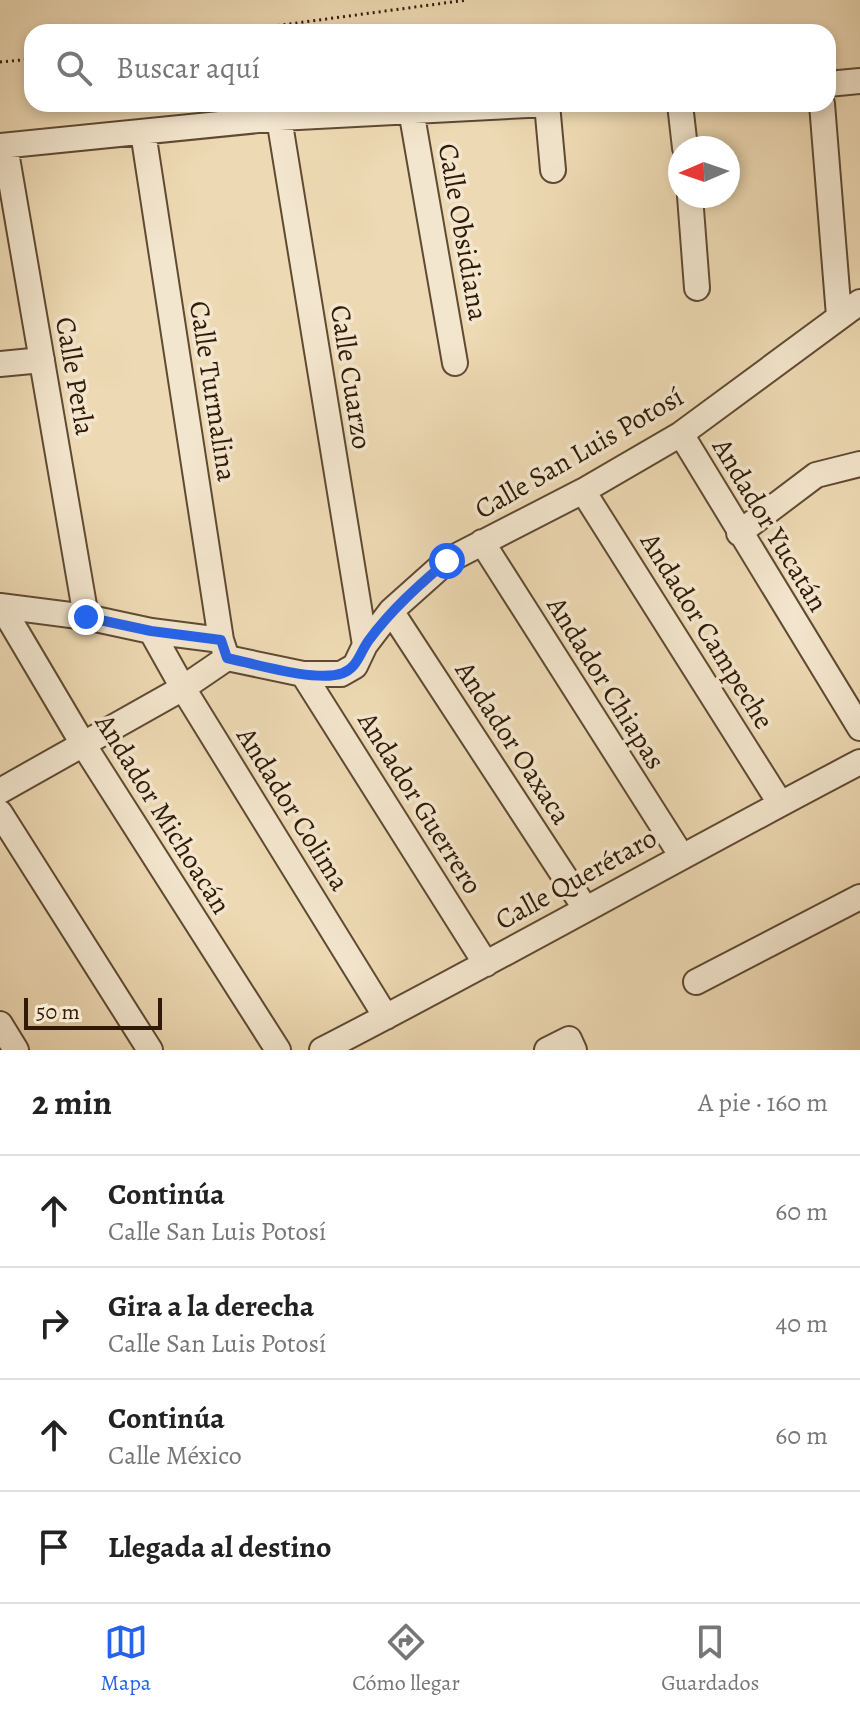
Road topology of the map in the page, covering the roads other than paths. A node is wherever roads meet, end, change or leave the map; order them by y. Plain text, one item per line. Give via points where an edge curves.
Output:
1 (860, 81) edge
2 (836, 83) edge
3 (378, 112) edge
4 (411, 112) edge
5 (549, 112) edge
6 (681, 112) edge
7 (823, 112) edge
8 (279, 118) junction
9 (143, 132) junction
10 (684, 136) edge
11 (3, 146) edge
12 (553, 170) dead end
13 (691, 208) edge
14 (697, 288) dead end
15 (860, 302) edge
16 (839, 316) junction
17 (42, 360) junction
18 (455, 363) dead end
19 (0, 364) edge
20 (681, 434) junction
21 (860, 464) edge
22 (583, 491) junction
23 (739, 533) junction
24 (482, 542) junction
25 (1, 607) edge
26 (391, 611) junction
27 (86, 617) junction
28 (151, 631) junction
29 (365, 645) junction
30 (224, 649) junction
31 (303, 674) junction
32 (183, 688) junction
33 (860, 728) edge
34 (83, 744) junction
35 (860, 762) edge
36 (0, 791) edge
37 (780, 803) junction
38 (0, 813) edge
39 (681, 855) junction
40 (860, 897) edge
41 (585, 908) junction
42 (486, 964) junction
43 (696, 982) dead end
44 (386, 1017) junction
45 (0, 1024) edge
46 (16, 1050) edge
47 (150, 1050) edge
48 (278, 1050) edge
49 (322, 1050) edge

1 - 2 street
3 - 8 street
4 - 18 street, Calle Obsidiana
5 - 12 street
6 - 10 street
7 - 16 street
8 - 9 street
8 - 29 street, Calle Cuarzo
9 - 11 street
9 - 30 street, Calle Turmalina
11 - 17 street, Calle Perla
13 - 14 street
15 - 16 street, Calle San Luis Potosí
16 - 20 street, Calle San Luis Potosí
17 - 19 street
17 - 27 street, Calle Perla
20 - 22 street, Calle San Luis Potosí
20 - 23 street, Andador Yucatán
21 - 23 street via 816,475
22 - 24 street, Calle San Luis Potosí
22 - 37 street, Andador Campeche
23 - 33 street, Andador Yucatán
24 - 26 street, Calle San Luis Potosí via 447,561
24 - 39 street, Andador Chiapas
25 - 27 street, Calle San Luis Potosí
25 - 34 street, Andador Michoacán
26 - 29 street, Calle San Luis Potosí
26 - 41 street, Andador Oaxaca
27 - 28 street, Calle San Luis Potosí
28 - 30 street, Calle San Luis Potosí
28 - 32 street, Andador Colima
29 - 31 street, Calle San Luis Potosí via 355,666 341,674
30 - 31 street, Calle San Luis Potosí
30 - 32 street
31 - 42 street, Andador Guerrero
32 - 34 street
32 - 44 street, Andador Colima
34 - 36 street
34 - 48 street, Andador Michoacán
35 - 37 street, Calle Querétaro
37 - 39 street, Calle Querétaro
38 - 47 street
39 - 41 street, Calle Querétaro
40 - 43 street
41 - 42 street, Calle Querétaro
42 - 44 street, Calle Querétaro
44 - 49 street, Calle Querétaro
45 - 46 street

